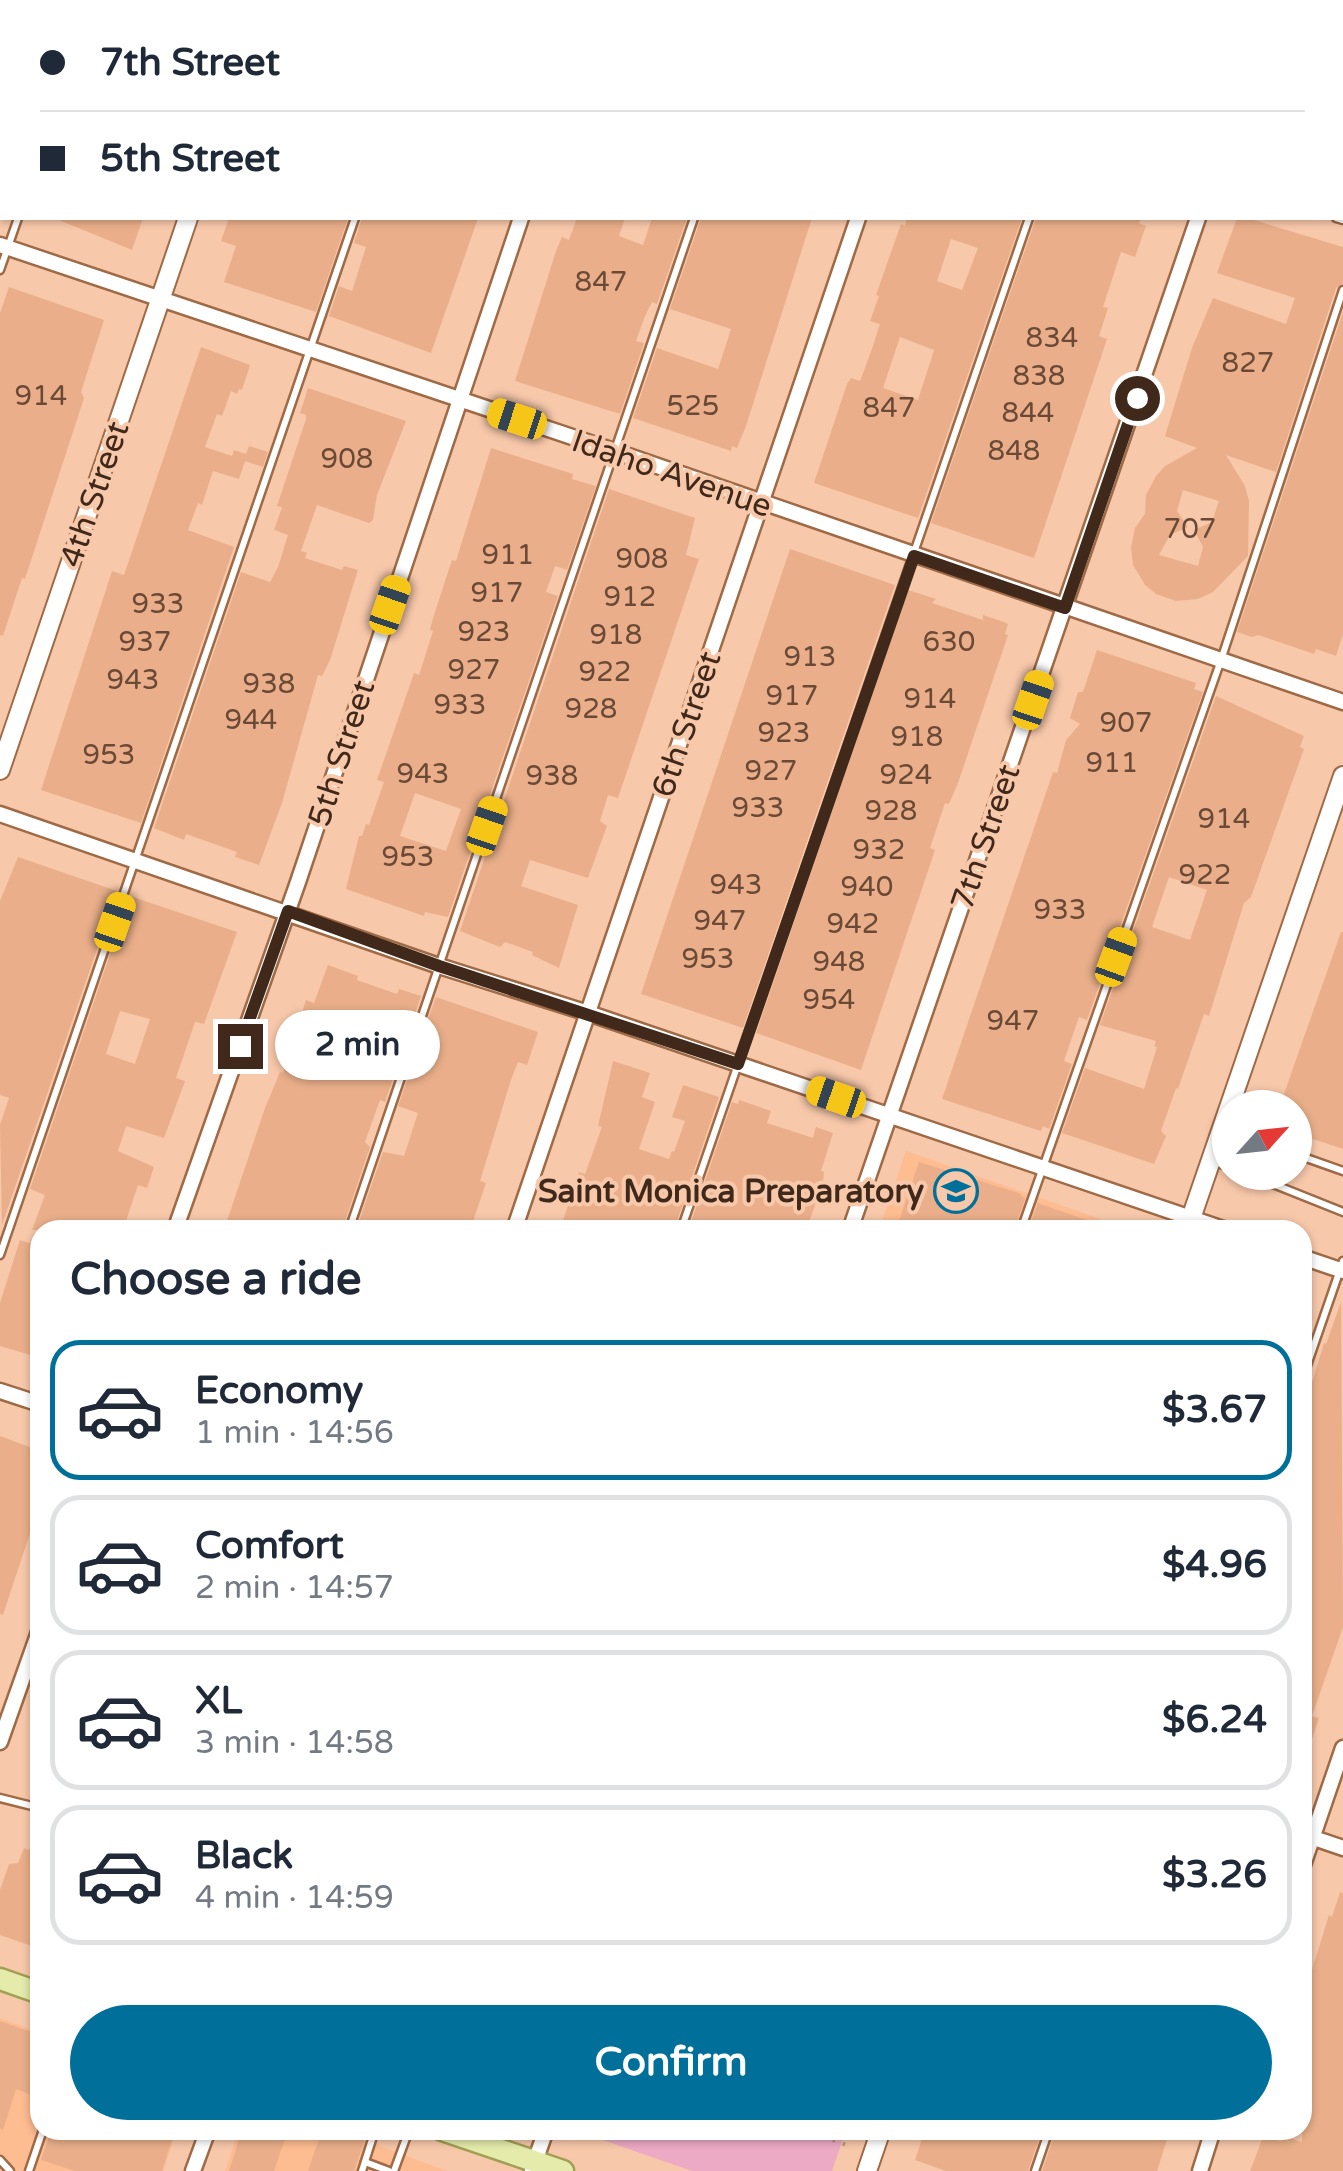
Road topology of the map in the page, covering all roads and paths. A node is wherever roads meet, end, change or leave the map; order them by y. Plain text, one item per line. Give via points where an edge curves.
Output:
1 (17, 220) edge
2 (187, 220) edge
3 (353, 220) edge
4 (520, 220) edge
5 (693, 220) edge
6 (857, 220) edge
7 (1029, 220) edge
8 (1197, 220) edge
9 (4, 247) edge
10 (0, 270) edge
11 (1343, 290) edge
12 (160, 300) junction
13 (310, 351) junction
14 (459, 399) junction
15 (614, 451) junction
16 (761, 504) junction
17 (914, 556) junction
18 (1065, 608) junction
19 (1221, 660) junction
20 (1343, 702) edge
21 (0, 770) edge
22 (1343, 776) edge
23 (0, 814) edge
24 (137, 860) junction
25 (288, 911) junction
26 (439, 966) junction
27 (588, 1013) junction
28 (738, 1064) junction
29 (1239, 1090) edge
30 (888, 1114) junction
31 (1212, 1157) edge
32 (1312, 1160) edge
33 (1210, 1161) joint
34 (1041, 1167) junction
35 (1343, 1171) edge
36 (1288, 1190) edge
37 (1343, 1212) edge
38 (179, 1220) edge
39 (352, 1220) edge
40 (517, 1220) edge
41 (685, 1220) edge
42 (853, 1220) edge
43 (1023, 1220) edge
44 (1179, 1220) edge
45 (1190, 1220) edge
46 (0, 1255) edge
47 (1312, 1260) edge
48 (1342, 1268) edge
49 (1312, 1352) edge
50 (0, 1391) edge
51 (30, 1401) edge
52 (30, 1657) edge
53 (0, 1742) edge
54 (1343, 1748) edge
55 (0, 1798) edge
56 (30, 1806) edge
57 (1312, 1826) edge
58 (1312, 1837) edge
59 (1343, 1848) edge
60 (0, 1980) edge
61 (30, 1990) edge
62 (40, 2140) edge
63 (205, 2140) edge
64 (372, 2140) edge
65 (405, 2140) edge
66 (468, 2140) edge
67 (543, 2140) edge
68 (832, 2140) edge
69 (878, 2140) edge
70 (1046, 2140) edge
71 (1211, 2140) edge
72 (847, 2145) dead end
73 (0, 2160) edge
74 (534, 2166) edge
75 (363, 2167) edge
76 (869, 2170) edge
77 (10, 2171) edge
78 (29, 2171) edge
79 (194, 2171) edge
80 (391, 2171) edge
81 (563, 2171) edge
82 (1036, 2171) edge
83 (1200, 2171) edge

1 - 9 lane
2 - 12 street, 4th Street
3 - 13 lane
4 - 14 street, 5th Street
5 - 15 lane
6 - 16 street, 6th Street
7 - 17 lane
8 - 18 street, 7th Street
9 - 10 lane
9 - 12 street, Idaho Avenue
11 - 19 lane
12 - 13 street, Idaho Avenue
12 - 21 street, 4th Street
13 - 14 street, Idaho Avenue
13 - 24 lane
14 - 15 street, Idaho Avenue
14 - 25 street, 5th Street
15 - 16 street, Idaho Avenue
15 - 26 lane
16 - 17 street, Idaho Avenue
16 - 27 street, 6th Street
17 - 18 street, Idaho Avenue
17 - 28 lane
18 - 19 street, Idaho Avenue
18 - 30 street, 7th Street
19 - 20 street, Idaho Avenue
19 - 34 lane
22 - 29 street
23 - 24 street
24 - 25 street
24 - 46 lane
25 - 26 street
25 - 38 street, 5th Street
26 - 27 street
26 - 39 lane
27 - 28 street
27 - 40 street, 6th Street
28 - 30 street
28 - 41 lane
30 - 34 street
30 - 42 street, 7th Street
31 - 33 street
32 - 35 lane
33 - 45 street
34 - 43 lane
34 - 44 street
36 - 37 lane
47 - 48 street
48 - 49 lane
50 - 51 street
52 - 53 street
54 - 57 street
55 - 56 lane
58 - 59 street
60 - 61 main road
62 - 78 lane
63 - 79 street
64 - 75 lane
65 - 80 lane
66 - 74 main road
67 - 74 street
68 - 72 path
69 - 76 street
70 - 82 lane
71 - 83 street
73 - 77 lane
74 - 81 main road
75 - 80 lane

